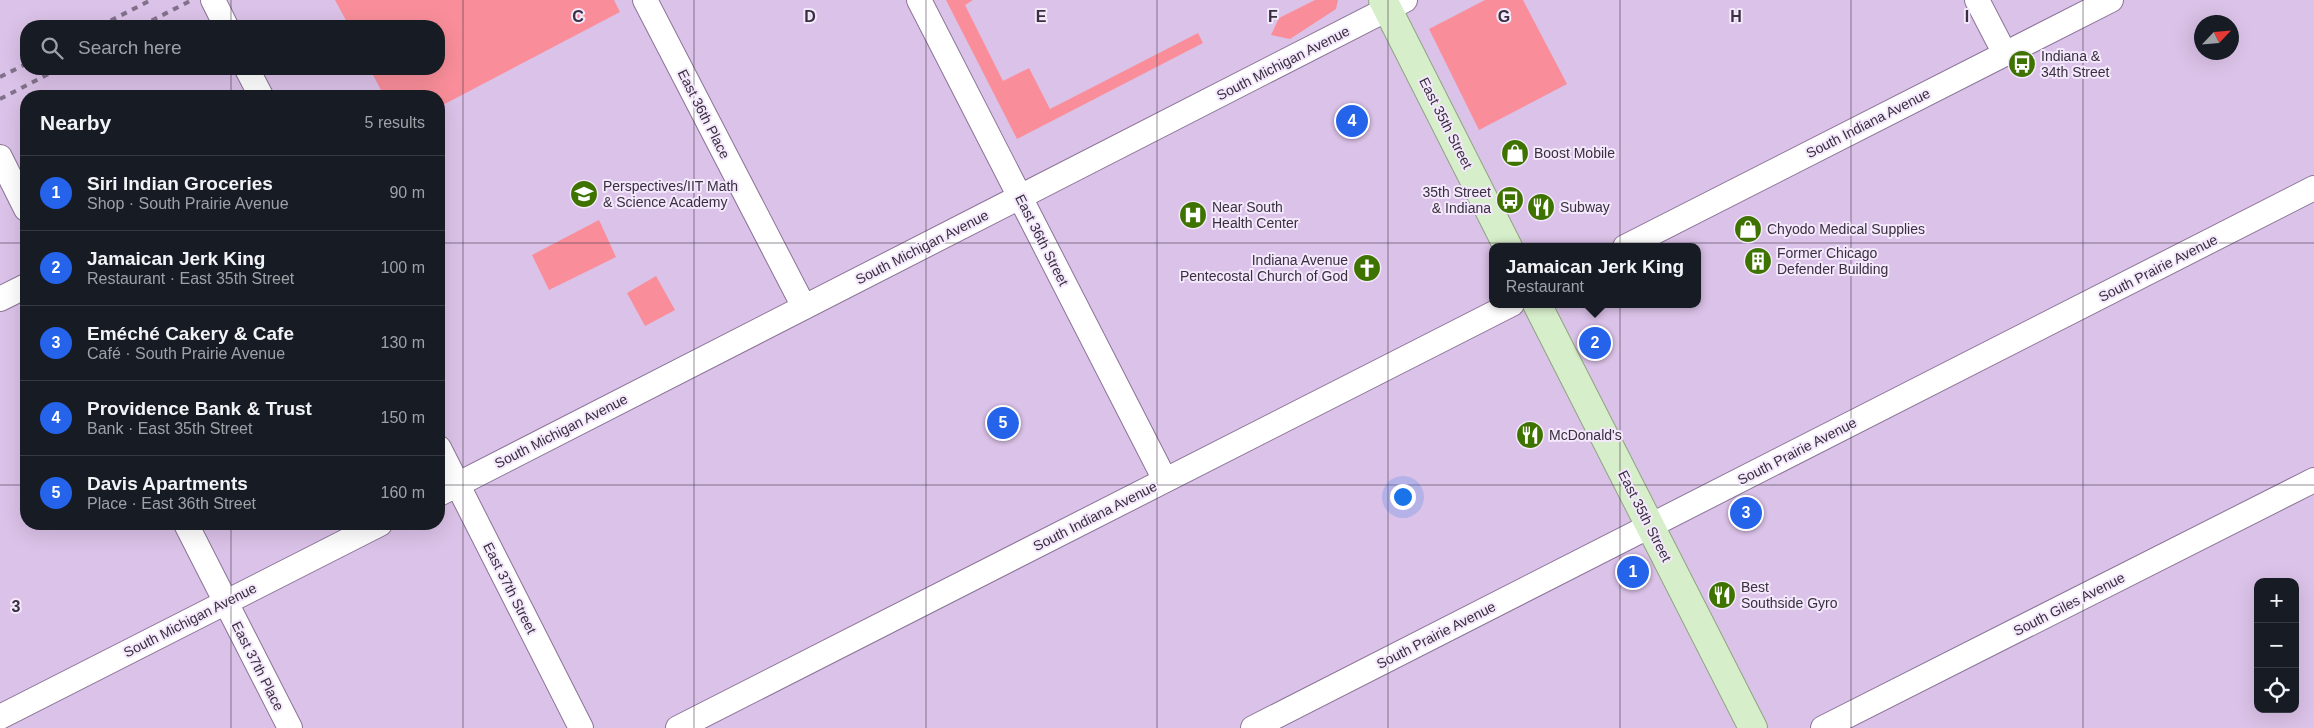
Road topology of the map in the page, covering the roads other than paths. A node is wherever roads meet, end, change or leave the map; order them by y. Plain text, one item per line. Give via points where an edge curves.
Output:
1 (213, 0) edge
2 (644, 0) edge
3 (919, 0) edge
4 (1977, 0) edge
5 (2111, 0) edge
6 (1392, 3) edge
7 (223, 20) edge
8 (2005, 54) junction
9 (250, 75) edge
10 (258, 90) edge
11 (0, 157) edge
12 (2314, 188) edge
13 (20, 197) edge
14 (1020, 197) junction
15 (1506, 243) edge
16 (1633, 243) edge
17 (20, 289) edge
18 (0, 299) edge
19 (804, 308) junction
20 (1504, 308) edge
21 (1539, 308) edge
22 (445, 475) edge
23 (1165, 480) junction
24 (2314, 480) edge
25 (448, 489) edge
26 (1650, 526) junction
27 (189, 530) edge
28 (368, 530) edge
29 (226, 602) junction
30 (0, 717) edge
31 (290, 728) edge
32 (581, 728) edge
33 (678, 728) edge
34 (1253, 728) edge
35 (1753, 728) edge
36 (1824, 728) edge

1 - 7 street
2 - 19 street, East 36th Place
3 - 14 street, East 36th Street
4 - 8 street
5 - 8 street, South Indiana Avenue
6 - 14 street, South Michigan Avenue
6 - 15 main road, East 35th Street
8 - 16 street, South Indiana Avenue
9 - 10 street
11 - 13 street
12 - 26 street, South Prairie Avenue
14 - 19 street, South Michigan Avenue
14 - 23 street, East 36th Street
17 - 18 street
19 - 25 street, South Michigan Avenue
20 - 23 street, South Indiana Avenue
21 - 26 main road, East 35th Street
22 - 25 street, East 37th Street
23 - 33 street, South Indiana Avenue
24 - 36 street, South Giles Avenue
25 - 32 street, East 37th Street
26 - 34 street, South Prairie Avenue
26 - 35 main road, East 35th Street
27 - 29 street, East 37th Place
28 - 29 street, South Michigan Avenue
29 - 30 street, South Michigan Avenue
29 - 31 street, East 37th Place

